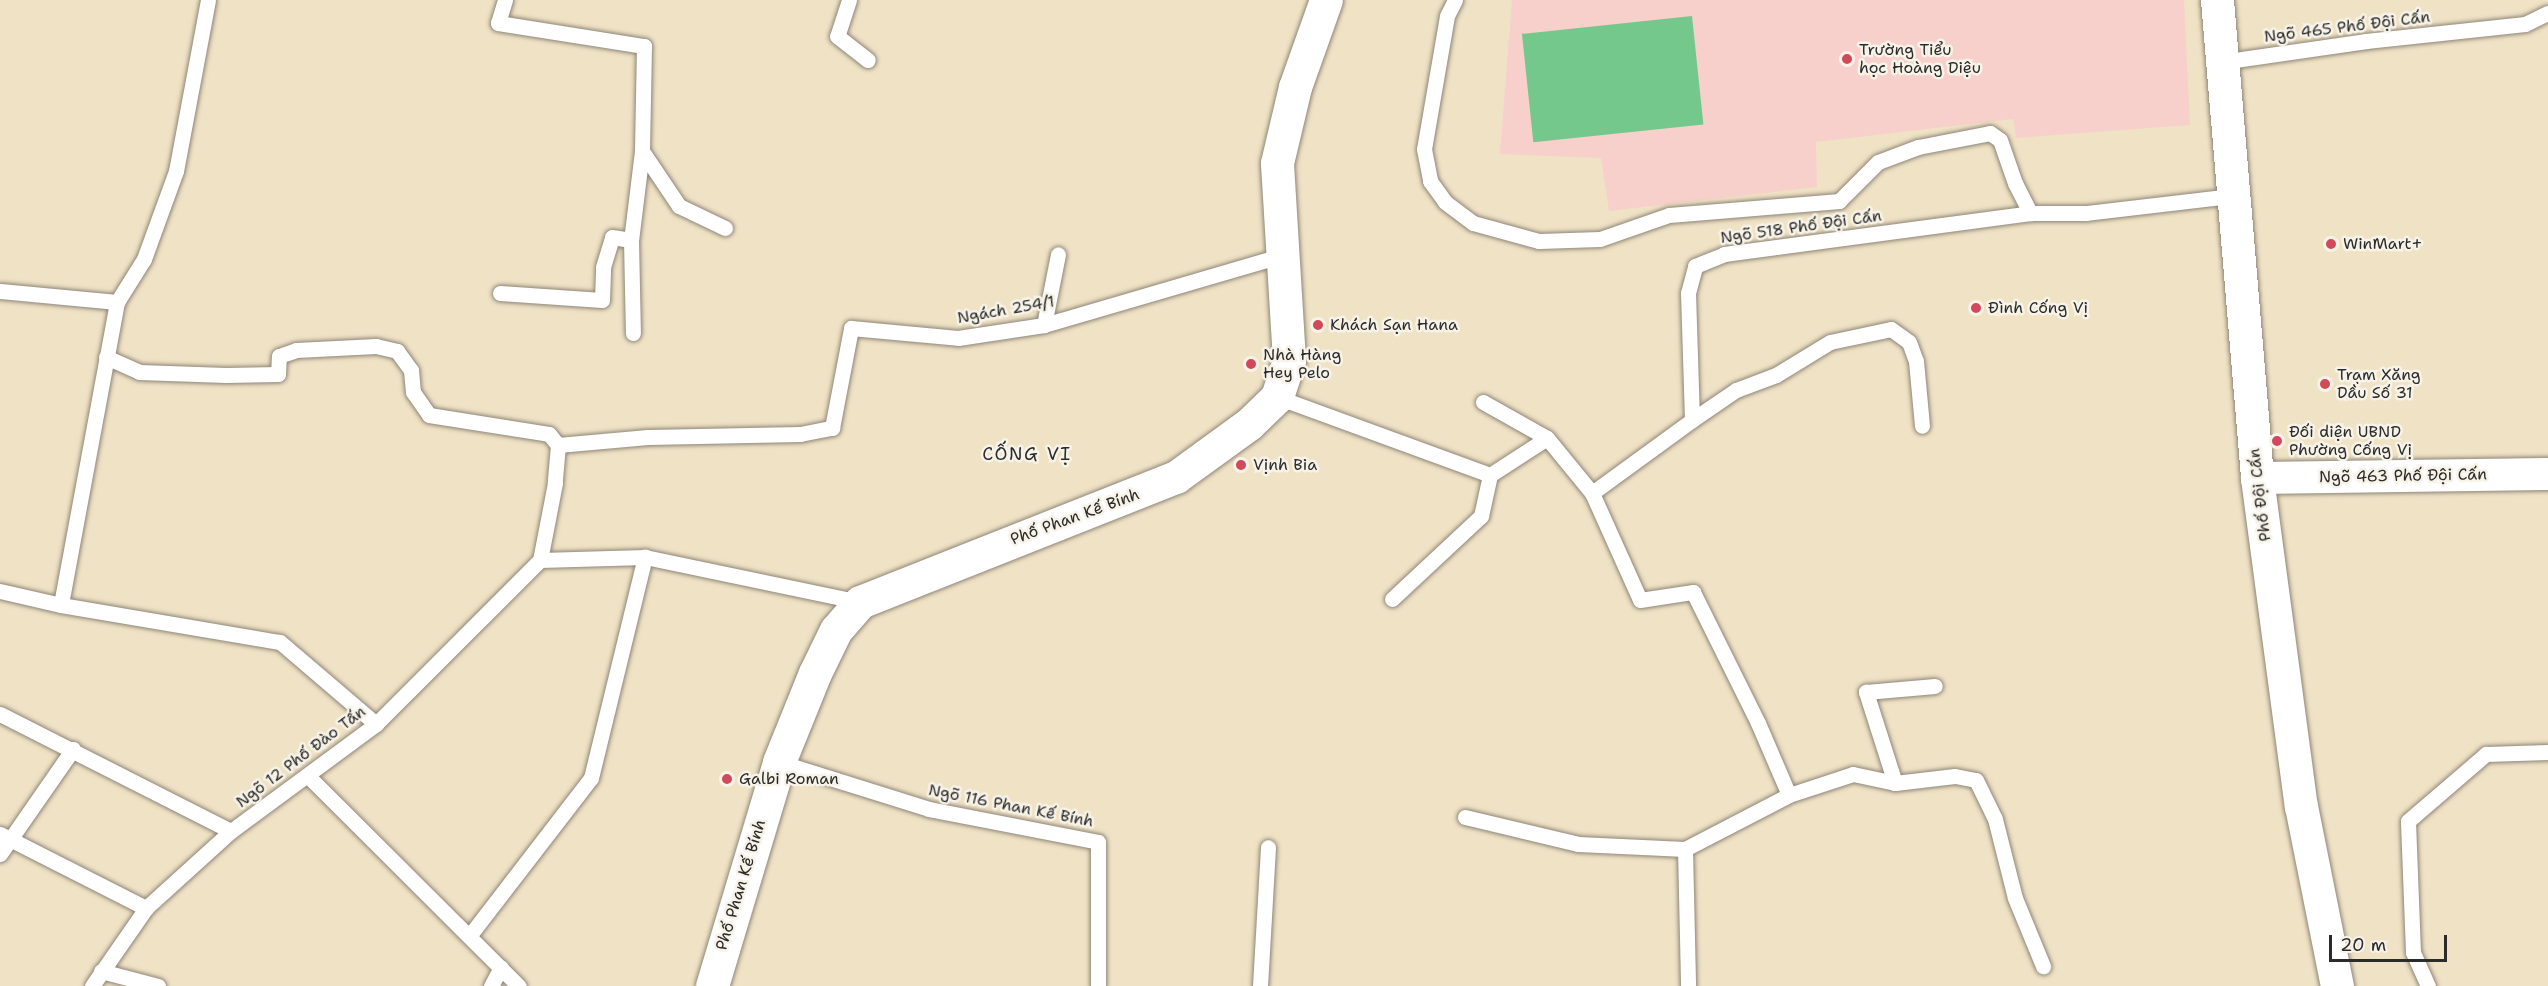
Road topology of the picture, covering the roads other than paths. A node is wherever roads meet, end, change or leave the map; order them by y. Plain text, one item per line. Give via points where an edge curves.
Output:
1 (208, 0) edge
2 (505, 0) edge
3 (849, 0) edge
4 (1326, 0) edge
5 (1455, 0) edge
6 (2217, 0) edge
7 (2548, 13) edge
8 (868, 60) dead end
9 (2221, 62) junction
10 (642, 151) junction
11 (2231, 196) junction
12 (2030, 213) junction
13 (725, 228) dead end
14 (631, 240) junction
15 (1058, 254) dead end
16 (1284, 255) junction
17 (0, 291) edge
18 (500, 293) dead end
19 (117, 302) junction
20 (1044, 325) junction
21 (633, 333) dead end
22 (106, 357) junction
23 (1277, 397) junction
24 (1483, 402) dead end
25 (1692, 420) junction
26 (1922, 426) dead end
27 (1547, 438) junction
28 (558, 445) junction
29 (2548, 474) edge
30 (1490, 475) junction
31 (2257, 478) junction
32 (1592, 493) junction
33 (645, 557) junction
34 (540, 560) junction
35 (0, 591) edge
36 (1392, 599) dead end
37 (860, 602) junction
38 (61, 605) junction
39 (1935, 686) dead end
40 (0, 714) edge
41 (376, 724) junction
42 (73, 749) junction
43 (2548, 752) edge
44 (779, 762) junction
45 (309, 777) junction
46 (1895, 783) junction
47 (1789, 795) junction
48 (1466, 817) dead end
49 (231, 831) junction
50 (6, 835) edge
51 (1268, 847) dead end
52 (1685, 849) junction
53 (0, 854) edge
54 (146, 908) junction
55 (470, 935) junction
56 (2043, 966) dead end
57 (501, 967) junction
58 (101, 971) junction
59 (92, 986) edge
60 (158, 986) edge
61 (491, 986) edge
62 (519, 986) edge
63 (712, 986) edge
64 (1098, 986) edge
65 (1260, 986) edge
66 (1688, 986) edge
67 (2337, 986) edge
68 (2428, 986) edge

1 - 19 lane via 176,171 144,259
2 - 10 lane via 498,22 644,46
3 - 8 lane via 837,36
4 - 16 street, Phố Phan Kế Bính via 1295,87 1277,163
5 - 12 lane via 1447,16 1425,149 1430,181 1445,202 1473,222 1539,241 1600,239 1669,215 1839,201 1878,162 1918,147 1990,133 2000,140 2014,183
6 - 9 street, Phố Đội Cấn
7 - 9 lane, Ngõ 465 Phố Đội Cấn via 2524,24 2366,40
9 - 11 street, Phố Đội Cấn
10 - 13 lane via 679,206
10 - 14 lane
11 - 12 lane, Ngõ 518 Phố Đội Cấn via 2086,213
11 - 31 street, Phố Đội Cấn
12 - 25 lane, Ngõ 518 Phố Đội Cấn via 1724,254 1695,266 1688,293
14 - 18 lane via 612,237 603,267 603,300
14 - 21 lane
15 - 20 lane
16 - 20 lane, Ngách 254/1
16 - 23 street, Phố Phan Kế Bính via 1289,360
17 - 19 lane
19 - 22 lane
20 - 28 lane, Ngách 254/1 via 958,338 851,328 832,428 800,434 648,437
22 - 28 lane via 139,372 278,374 279,356 296,351 376,346 396,351 411,370 413,392 429,415 549,434
22 - 38 lane
23 - 30 lane
23 - 37 street, Phố Phan Kế Bính via 1249,424 1176,477 894,585
24 - 27 lane
25 - 26 lane via 1736,390 1776,375 1830,342 1892,329 1909,342 1916,361
25 - 32 lane
27 - 30 lane
27 - 32 lane
28 - 34 lane
29 - 31 street, Ngõ 463 Phố Đội Cấn
30 - 36 lane via 1481,516
31 - 67 street, Phố Đội Cấn via 2301,806
32 - 47 lane via 1640,600 1693,592
33 - 34 lane
33 - 37 lane
33 - 55 lane via 591,778
34 - 41 lane, Ngõ 12 Phố Đào Tấn
35 - 38 lane
37 - 44 street, Phố Phan Kế Bính via 836,630
38 - 41 lane via 280,642
39 - 46 lane via 1866,692
40 - 42 lane
41 - 45 lane, Ngõ 12 Phố Đào Tấn
42 - 49 lane
42 - 50 lane
43 - 68 lane via 2486,754 2409,821 2413,952
44 - 63 street, Phố Phan Kế Bính
44 - 64 lane, Ngõ 116 Phan Kế Bính via 929,809 1098,842
45 - 49 lane, Ngõ 12 Phố Đào Tấn
45 - 55 lane
46 - 47 lane via 1853,774
46 - 56 lane via 1955,776 1976,780 1995,819 2015,898
47 - 52 lane
48 - 52 lane via 1578,844
49 - 54 lane, Ngõ 12 Phố Đào Tấn
50 - 53 lane
50 - 54 lane
51 - 65 lane
52 - 66 lane
54 - 58 lane, Ngõ 12 Phố Đào Tấn
55 - 57 lane
57 - 61 lane
57 - 62 lane
58 - 59 lane, Ngõ 12 Phố Đào Tấn
58 - 60 lane

